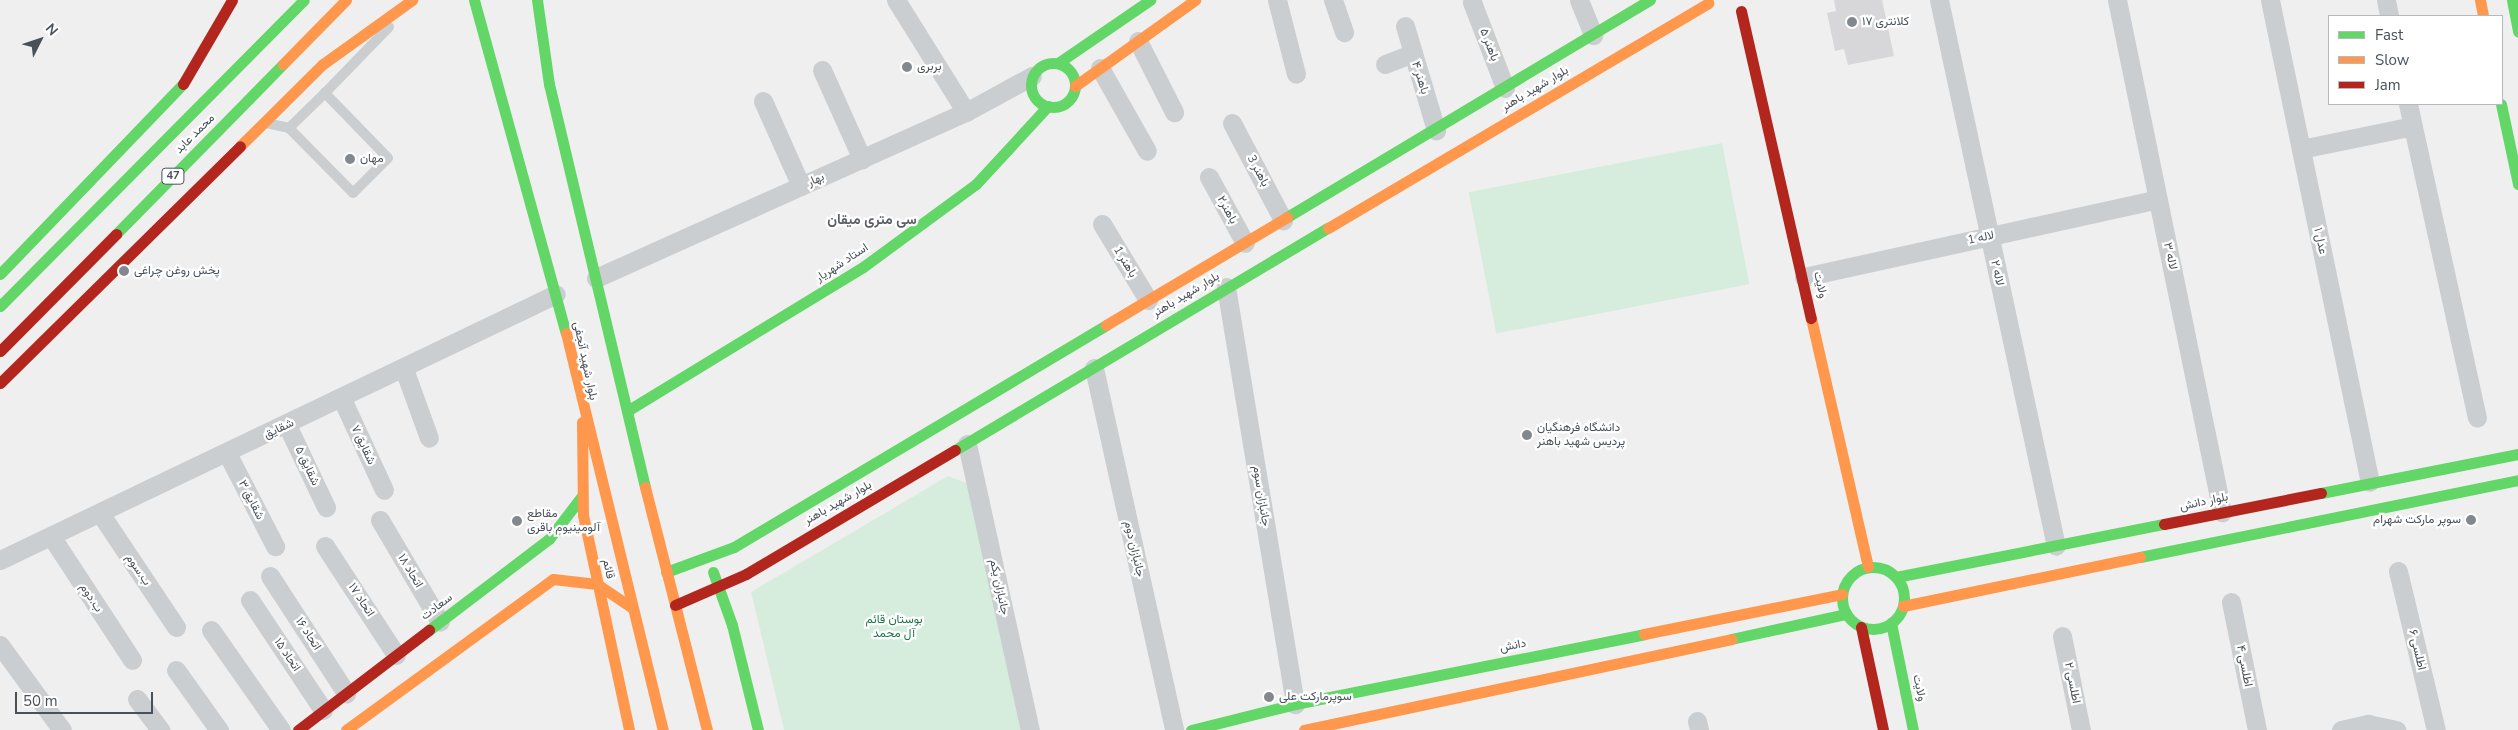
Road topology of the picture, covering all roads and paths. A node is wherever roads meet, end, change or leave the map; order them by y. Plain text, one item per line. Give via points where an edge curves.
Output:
1 (232, 0) edge
2 (304, 0) edge
3 (346, 0) edge
4 (412, 0) edge
5 (537, 0) edge
6 (896, 0) edge
7 (1150, 0) edge
8 (1195, 0) edge
9 (1277, 0) edge
10 (1333, 0) edge
11 (1579, 0) edge
12 (1650, 0) edge
13 (1939, 0) edge
14 (2118, 0) edge
15 (2270, 0) edge
16 (2386, 0) edge
17 (2480, 0) edge
18 (2512, 0) edge
19 (478, 1) edge
20 (1472, 2) dead end
21 (1754, 4) dead end
22 (1720, 7) edge
23 (400, 12) junction
24 (2389, 15) edge
25 (2483, 15) edge
26 (1405, 26) dead end
27 (2518, 31) edge
28 (1344, 32) dead end
29 (1594, 35) junction
30 (1138, 41) junction
31 (1413, 53) junction
32 (1058, 63) junction
33 (1385, 64) dead end
34 (1100, 68) junction
35 (822, 70) dead end
36 (1296, 74) dead end
37 (1032, 76) junction
38 (1075, 86) junction
39 (1505, 88) junction
40 (325, 93) junction
41 (764, 101) dead end
42 (2408, 105) edge
43 (2501, 105) edge
44 (1048, 106) junction
45 (966, 112) junction
46 (1174, 112) dead end
47 (263, 123) junction
48 (1232, 123) dead end
49 (2413, 126) junction
50 (288, 128) junction
51 (1436, 130) junction
52 (2301, 150) junction
53 (1147, 151) dead end
54 (862, 159) junction
55 (1210, 177) dead end
56 (2518, 184) edge
57 (801, 186) junction
58 (2158, 199) junction
59 (1283, 220) junction
60 (1102, 224) dead end
61 (1990, 236) junction
62 (1245, 243) junction
63 (0, 274) edge
64 (1804, 277) junction
65 (596, 278) junction
66 (1226, 287) junction
67 (556, 294) junction
68 (1148, 300) junction
69 (0, 306) edge
70 (0, 351) edge
71 (1094, 368) junction
72 (404, 369) junction
73 (0, 383) edge
74 (342, 400) junction
75 (582, 411) junction
76 (627, 411) junction
77 (2477, 417) dead end
78 (288, 425) junction
79 (430, 438) dead end
80 (967, 444) junction
81 (227, 453) junction
82 (2518, 454) edge
83 (2518, 480) edge
84 (2370, 482) junction
85 (384, 490) dead end
86 (582, 496) junction
87 (326, 507) dead end
88 (2222, 512) junction
89 (100, 513) junction
90 (783, 517) junction
91 (380, 520) dead end
92 (51, 536) junction
93 (798, 542) junction
94 (275, 546) dead end
95 (325, 546) dead end
96 (2056, 546) junction
97 (534, 550) junction
98 (0, 560) edge
99 (708, 560) junction
100 (1868, 567) junction
101 (2398, 571) dead end
102 (666, 572) junction
103 (270, 576) dead end
104 (1896, 577) junction
105 (553, 579) junction
106 (597, 584) junction
107 (719, 587) junction
108 (1842, 594) junction
109 (250, 600) dead end
110 (2231, 602) dead end
111 (675, 605) junction
112 (1903, 606) junction
113 (631, 607) junction
114 (1846, 614) junction
115 (440, 622) junction
116 (1891, 623) junction
117 (176, 626) dead end
118 (1861, 627) junction
119 (210, 630) dead end
120 (2062, 636) dead end
121 (0, 645) edge
122 (396, 655) junction
123 (132, 660) dead end
124 (176, 670) dead end
125 (346, 693) junction
126 (137, 699) dead end
127 (1295, 704) junction
128 (323, 710) junction
129 (62, 730) edge
130 (160, 730) edge
131 (218, 730) edge
132 (281, 730) edge
133 (298, 730) edge
134 (346, 730) edge
135 (630, 730) edge
136 (663, 730) edge
137 (707, 730) edge
138 (758, 730) edge
139 (1030, 730) edge
140 (1174, 730) edge
141 (1191, 730) edge
142 (1304, 730) edge
143 (1883, 730) edge
144 (1913, 730) edge
145 (2081, 730) edge
146 (2257, 730) edge
147 (2341, 730) edge
148 (2396, 730) edge
149 (2436, 730) edge

1 - 63 main road via 186,80
2 - 69 main road, محمد عابد / 47
3 - 70 main road, محمد عابد / 47
4 - 23 main road
5 - 65 main road via 549,84
6 - 45 street
7 - 32 main road
8 - 30 main road
9 - 36 street
10 - 28 street
11 - 29 street
12 - 29 main road, بلوار شهید باهنر
13 - 61 street, لاله ۲
14 - 58 street, لاله ۳
15 - 52 street, عدل ۱
16 - 24 street
17 - 25 main road
18 - 27 main road
19 - 67 main road, بلوار شهید آنجفی
20 - 39 street, باهنر ۵
21 - 22 main road, بلوار شهید باهنر
22 - 64 main road, ولایت
22 - 66 main road, بلوار شهید باهنر
23 - 40 lane via 379,42
23 - 47 main road via 357,37
26 - 31 street, باهنر ۴
29 - 39 main road, بلوار شهید باهنر
30 - 34 main road
30 - 46 street
31 - 33 street
31 - 51 street, باهنر ۴
32 - 37 main road via 1043,65
32 - 38 main road via 1071,72
34 - 38 main road
34 - 53 street
35 - 54 street
37 - 44 main road via 1031,91
37 - 45 street, بهار
38 - 44 main road via 1062,105
39 - 51 main road, بلوار شهید باهنر
40 - 50 lane
40 - 50 lane via 388,158 353,193
41 - 57 street
42 - 49 street
43 - 56 main road
44 - 76 main road, استاد شهریار via 976,184 864,267
45 - 54 street, بهار
47 - 50 lane
47 - 73 main road
48 - 59 street, باهنر 3
49 - 52 street
49 - 77 street
51 - 59 main road, بلوار شهید باهنر
52 - 84 street, عدل ۱
54 - 57 street, بهار
55 - 62 street, باهنر۲
57 - 65 street, بهار
58 - 61 street, لاله 1
58 - 88 street, لاله ۳
59 - 62 main road, بلوار شهید باهنر
60 - 68 street, باهنر 1
61 - 64 street, لاله 1
61 - 96 street, لاله ۲
62 - 68 main road, بلوار شهید باهنر
64 - 100 main road, ولایت
65 - 76 main road
66 - 71 main road, بلوار شهید باهنر
66 - 127 street, جانبازان سوم
67 - 72 street, شقایق
67 - 75 main road, بلوار شهید آنجفی
68 - 90 main road, بلوار شهید باهنر
71 - 80 main road, بلوار شهید باهنر
71 - 140 street, جانبازان دوم
72 - 74 street, شقایق
72 - 79 street
74 - 78 street, شقایق
74 - 85 street, شقایق ۷
75 - 86 main road, قائم
75 - 113 main road, بلوار شهید آنجفی
76 - 102 main road
78 - 81 street, شقایق
78 - 87 street, شقایق ۵
80 - 93 main road, بلوار شهید باهنر
80 - 139 street, جانبازان یکم
81 - 89 street, شقایق
81 - 94 street, شقایق ۳
82 - 84 main road, بلوار دانش
83 - 112 main road via 2052,579
84 - 88 main road, بلوار دانش
86 - 97 main road, سعادت via 563,525
86 - 106 main road, قائم
88 - 96 main road, بلوار دانش
89 - 92 street, شقایق
89 - 117 street, ب.سوم
90 - 93 main road via 782,536
90 - 99 main road, بلوار شهید باهنر
91 - 115 street, اتحاد ۱۸
92 - 98 street, شقایق
92 - 123 street, ب.دوم
93 - 107 main road, بلوار شهید باهنر
95 - 122 street, اتحاد ۱۷
96 - 104 main road, بلوار دانش
97 - 105 main road via 549,563
97 - 115 main road, سعادت
99 - 102 main road, بلوار شهید باهنر
99 - 107 main road
100 - 104 main road
100 - 108 main road via 1850,576
101 - 149 street, اطلسی ۶
102 - 111 main road
103 - 125 street, اتحاد ۱۶
104 - 112 main road
105 - 106 main road
105 - 134 main road
106 - 113 main road
106 - 135 main road, قائم
107 - 111 main road, بلوار شهید باهنر
107 - 138 main road
108 - 114 main road
108 - 127 main road, دانش
109 - 128 street, اتحاد ۱۵
110 - 146 street, اطلسی ۴
111 - 137 main road
112 - 116 main road
113 - 136 main road, بلوار شهید آنجفی
114 - 118 main road
114 - 142 main road
115 - 122 main road, سعادت
116 - 118 main road
116 - 144 main road, ولایت
118 - 143 main road
119 - 132 street
120 - 145 street, اطلسی ۲
121 - 129 street
122 - 125 main road, سعادت
124 - 131 street
125 - 128 main road, سعادت
126 - 130 street
127 - 141 main road, دانش
128 - 133 main road, سعادت
147 - 148 street via 2368,724

